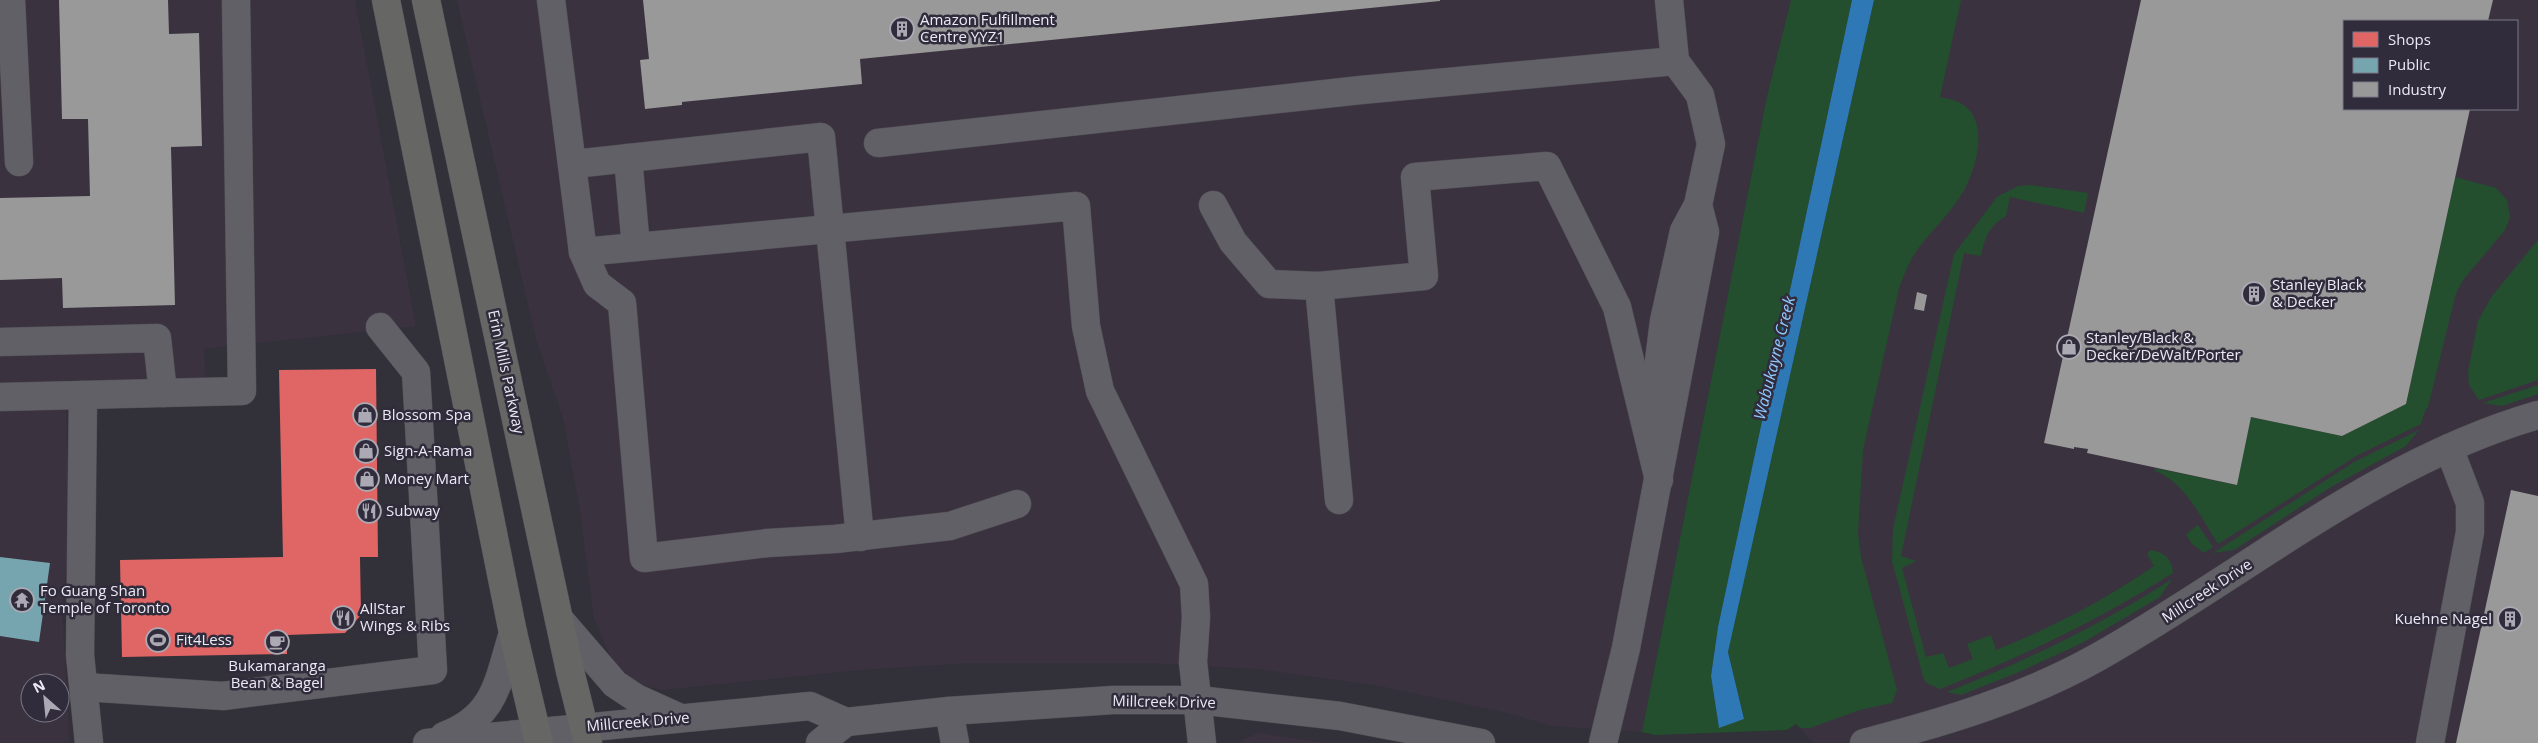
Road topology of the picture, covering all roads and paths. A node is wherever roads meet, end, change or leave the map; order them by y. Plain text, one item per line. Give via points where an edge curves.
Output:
1 (11, 0) edge
2 (236, 0) edge
3 (386, 0) edge
4 (426, 0) edge
5 (552, 0) edge
6 (1669, 0) edge
7 (1675, 61) junction
8 (878, 143) dead end
9 (628, 158) junction
10 (19, 162) dead end
11 (574, 164) junction
12 (1213, 205) dead end
13 (831, 229) junction
14 (636, 247) junction
15 (584, 252) junction
16 (1319, 286) junction
17 (380, 327) dead end
18 (0, 342) edge
19 (163, 392) junction
20 (83, 395) junction
21 (0, 397) edge
22 (2538, 415) edge
23 (2449, 448) junction
24 (1659, 480) junction
25 (1339, 500) dead end
26 (1017, 504) dead end
27 (860, 537) junction
28 (559, 619) junction
29 (513, 633) junction
30 (84, 687) junction
31 (1198, 700) junction
32 (949, 711) junction
33 (679, 718) junction
34 (846, 722) junction
35 (586, 735) edge
36 (1925, 736) edge
37 (538, 737) edge
38 (88, 743) edge
39 (425, 743) edge
40 (820, 743) edge
41 (955, 743) edge
42 (1202, 743) edge
43 (1481, 743) edge
44 (1603, 743) edge
45 (1864, 743) edge
46 (2430, 743) edge

1 - 10 street
2 - 19 street via 242,391
3 - 29 main road
4 - 28 main road, Erin Mills Parkway
5 - 11 street
6 - 7 street
7 - 8 street via 1361,90
7 - 24 street via 1700,95 1711,144 1698,205 1705,232
9 - 11 street
9 - 13 street via 821,137
9 - 14 street
11 - 15 street
12 - 16 street via 1233,242 1269,284
13 - 14 street
13 - 27 street
13 - 31 street via 1076,206 1086,326 1100,391 1194,584 1194,662
14 - 15 street
15 - 27 street via 597,284 622,303 644,558 768,543
16 - 24 street via 1424,276 1415,177 1547,166 1617,308
16 - 25 street
17 - 30 street via 416,372 433,670 224,696
18 - 19 street via 157,338
19 - 20 street
20 - 21 street
20 - 30 street via 80,655
22 - 23 street, Millcreek Drive
23 - 36 street, Millcreek Drive via 2354,496 2096,658
23 - 46 street via 2470,503 2470,532
24 - 44 street via 1626,648
26 - 27 street via 950,526
28 - 33 street via 615,684 636,698
28 - 35 main road, Erin Mills Parkway
29 - 37 main road
29 - 39 street via 496,686 482,712 464,728
30 - 38 street
31 - 32 street, Millcreek Drive via 1112,700
31 - 42 street
31 - 43 street, Millcreek Drive via 1340,716
32 - 34 street, Millcreek Drive
32 - 41 street
33 - 34 street, Millcreek Drive via 810,706
33 - 35 street, Millcreek Drive
34 - 40 street
35 - 37 street, Millcreek Drive
36 - 45 street, Millcreek Drive
37 - 39 street, Millcreek Drive

